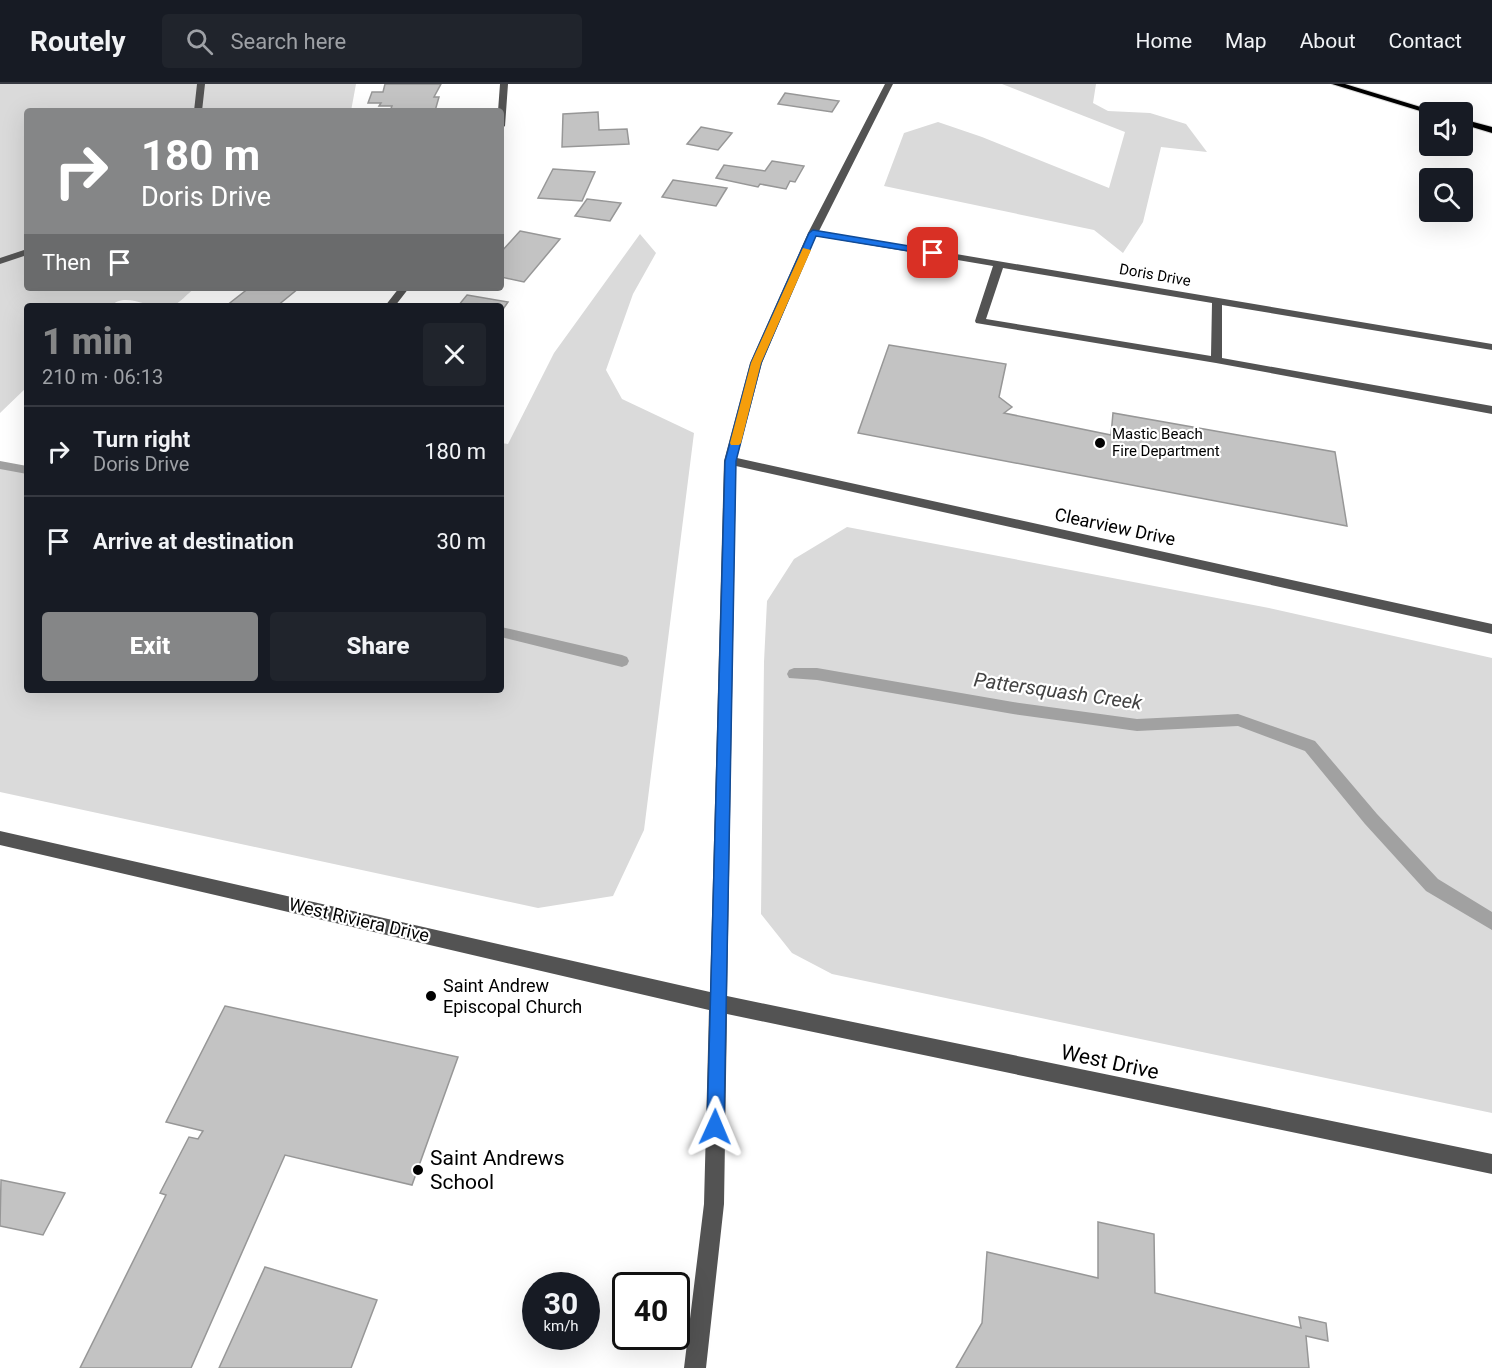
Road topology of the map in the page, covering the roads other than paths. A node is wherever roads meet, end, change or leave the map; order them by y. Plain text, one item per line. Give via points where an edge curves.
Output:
1 (201, 84) edge
2 (504, 84) edge
3 (889, 84) edge
4 (1336, 84) edge
5 (198, 108) edge
6 (502, 108) edge
7 (1419, 108) edge
8 (1473, 124) edge
9 (1492, 130) edge
10 (813, 233) junction
11 (24, 253) edge
12 (0, 261) edge
13 (999, 264) junction
14 (402, 291) edge
15 (1217, 300) junction
16 (392, 303) edge
17 (1492, 347) edge
18 (1216, 360) junction
19 (1492, 410) edge
20 (730, 461) junction
21 (1492, 629) edge
22 (0, 838) edge
23 (719, 1003) junction
24 (1492, 1164) edge
25 (695, 1368) edge

1 - 5 street
2 - 6 street
3 - 10 street
4 - 7 main road
8 - 9 main road
10 - 13 street, Doris Drive
10 - 20 street via 756,363
11 - 12 street
13 - 15 street, Doris Drive
13 - 18 street via 980,321
14 - 16 street
15 - 17 street, Doris Drive
15 - 18 street
18 - 19 street
20 - 21 street, Clearview Drive
20 - 23 street
22 - 23 street, West Riviera Drive
23 - 24 street, West Drive
23 - 25 street via 714,1204

